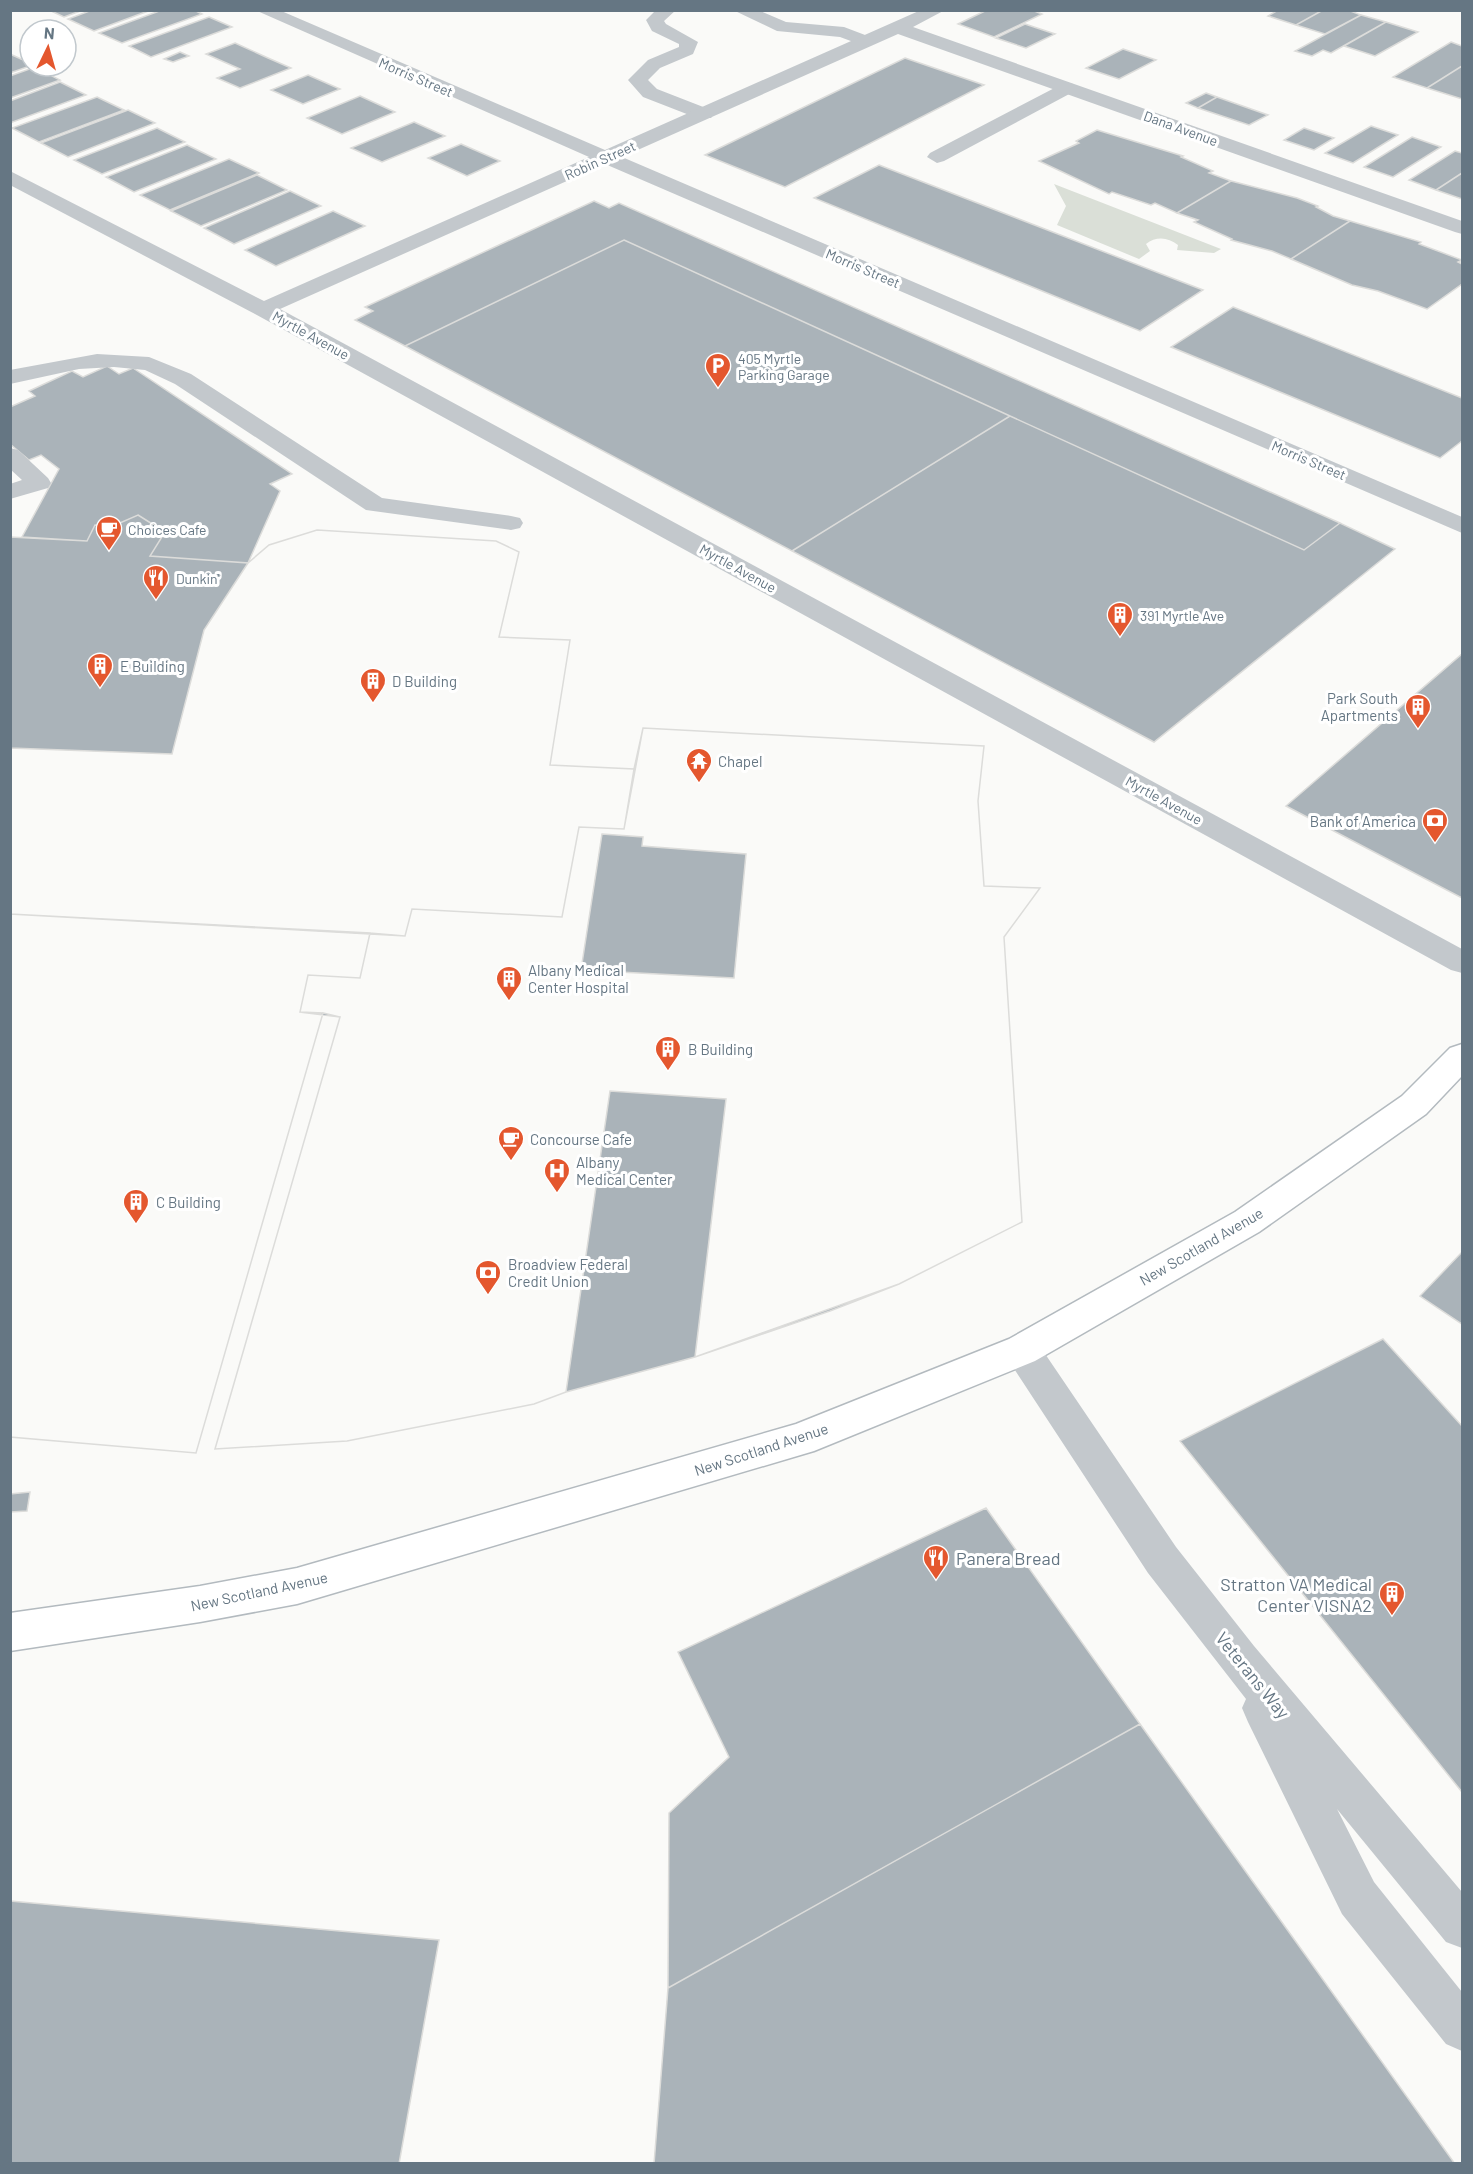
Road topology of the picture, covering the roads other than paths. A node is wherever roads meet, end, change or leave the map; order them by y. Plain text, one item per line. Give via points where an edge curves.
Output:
1 (263, 10) edge
2 (741, 10) edge
3 (937, 10) edge
4 (668, 11) edge
5 (899, 28) junction
6 (867, 42) junction
7 (1066, 88) junction
8 (704, 114) junction
9 (937, 157) dead end
10 (604, 158) junction
11 (10, 177) edge
12 (1462, 228) edge
13 (263, 309) junction
14 (10, 377) edge
15 (10, 455) edge
16 (10, 492) edge
17 (511, 523) dead end
18 (1462, 526) edge
19 (1462, 962) edge
20 (1462, 1056) edge
21 (1022, 1350) junction
22 (10, 1632) edge
23 (1239, 1660) junction
24 (1462, 1926) edge
25 (1462, 2028) edge

1 - 10 street, Morris Street
2 - 6 street via 783,27 844,32
3 - 5 street, Robin Street
4 - 8 street via 655,20 658,27 689,42 687,50 654,64 637,80 650,93
5 - 6 street, Robin Street
5 - 7 street, Dana Avenue
6 - 8 street, Robin Street
7 - 9 street
7 - 12 street, Dana Avenue
8 - 10 street, Robin Street
10 - 13 street, Robin Street
10 - 18 street, Morris Street
11 - 13 street, Myrtle Avenue
13 - 19 street, Myrtle Avenue
14 - 17 street via 115,360 150,364 183,379 375,505
15 - 16 street via 39,483
20 - 21 street, New Scotland Avenue via 1414,1105 1247,1222
21 - 22 street, New Scotland Avenue via 801,1439 297,1586
21 - 23 street, Veterans Way via 1162,1560
23 - 24 street, Veterans Way
23 - 25 street via 1358,1898

